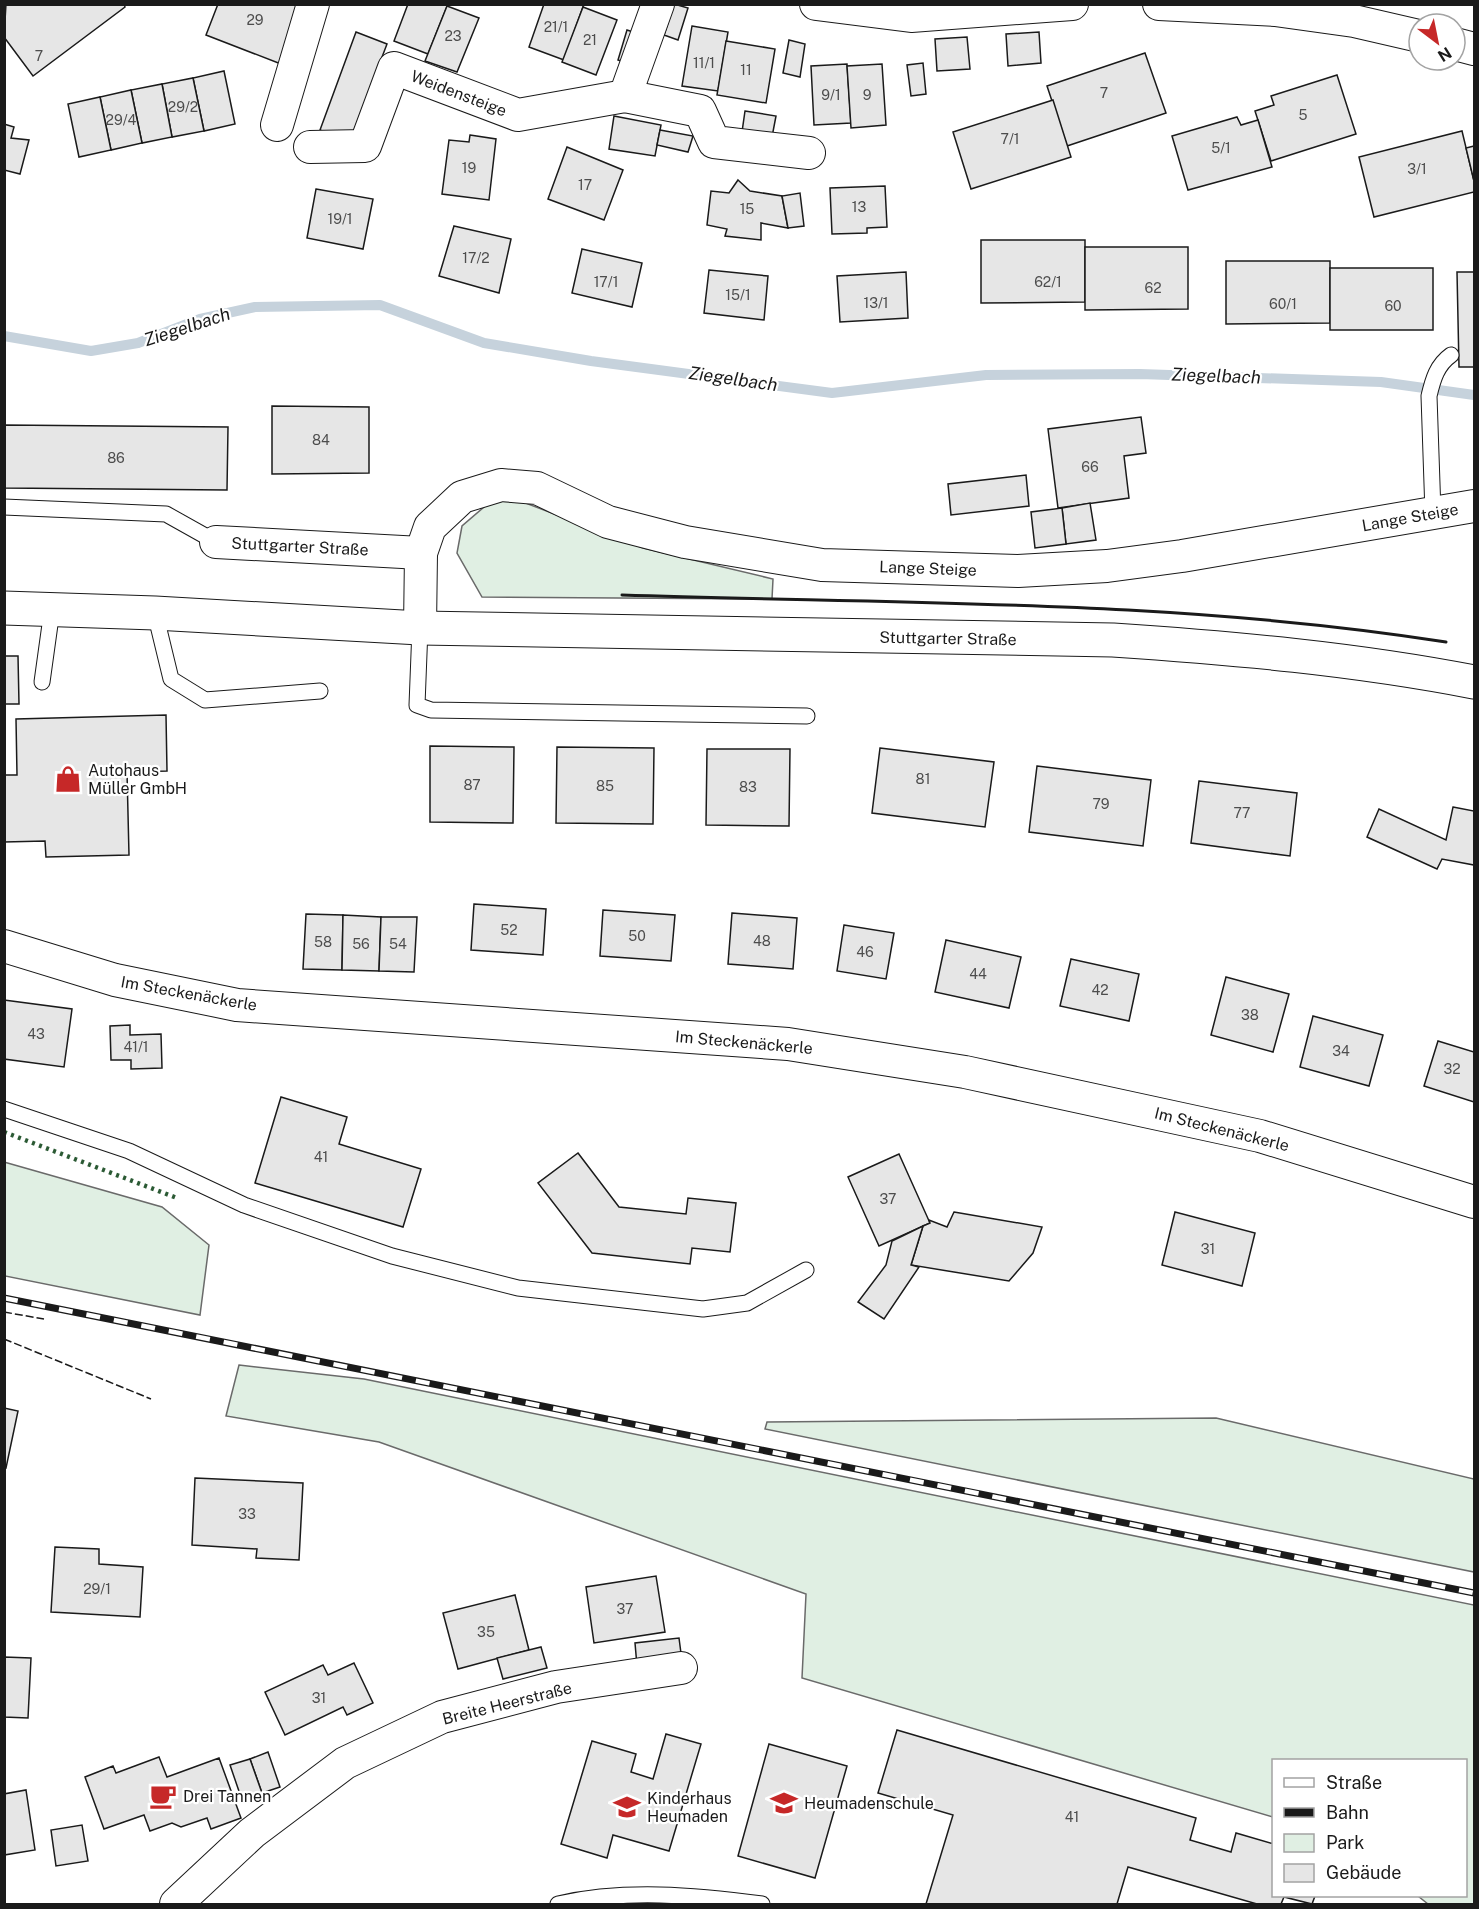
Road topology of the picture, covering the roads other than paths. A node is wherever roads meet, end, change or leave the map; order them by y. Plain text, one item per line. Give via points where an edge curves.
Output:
1 (313, 4) edge
2 (658, 4) edge
3 (816, 4) edge
4 (1072, 4) edge
5 (1159, 4) edge
6 (1065, 5) edge
7 (1276, 7) edge
8 (1407, 33) edge
9 (625, 96) junction
10 (277, 125) dead end
11 (310, 147) dead end
12 (809, 153) dead end
13 (1451, 355) dead end
14 (1474, 506) edge
15 (4, 507) edge
16 (1432, 513) junction
17 (216, 542) joint
18 (421, 553) junction
19 (4, 608) edge
20 (52, 610) junction
21 (156, 613) junction
22 (420, 628) junction
23 (42, 682) dead end
24 (1474, 682) edge
25 (320, 691) dead end
26 (807, 716) dead end
27 (4, 946) edge
28 (4, 1109) edge
29 (1474, 1202) edge
30 (806, 1270) dead end
31 (681, 1668) dead end
32 (176, 1905) edge
33 (558, 1905) edge
34 (762, 1905) edge

1 - 10 street
2 - 9 street
3 - 6 street via 911,16
4 - 6 street
5 - 7 street
7 - 8 street
9 - 11 street, Weidensteige via 518,115 394,68 365,146
9 - 12 street, Weidensteige via 700,111 714,142
13 - 16 lane via 1442,362 1429,396
14 - 16 street, Lange Steige
15 - 17 lane, Stuttgarter Straße via 166,514
16 - 18 street, Lange Steige via 1107,566 1018,571 833,565 685,542 608,522 537,488 501,484 462,497 430,526
17 - 18 street, Stuttgarter Straße
18 - 22 street
19 - 20 main road, Stuttgarter Straße
20 - 21 main road, Stuttgarter Straße
20 - 23 lane
21 - 22 main road, Stuttgarter Straße
21 - 25 lane via 171,679 205,700
22 - 24 main road, Stuttgarter Straße via 1113,640 1325,659
22 - 26 lane via 417,705 431,710
27 - 29 street, Im Steckenäckerle via 115,980 237,1005 788,1044 965,1071 1260,1136
28 - 30 lane via 129,1151 243,1205 392,1256 518,1288 703,1309 747,1303
31 - 32 street, Breite Heerstraße via 556,1688 442,1718 345,1763 252,1833
33 - 34 lane via 617,1894 721,1898

